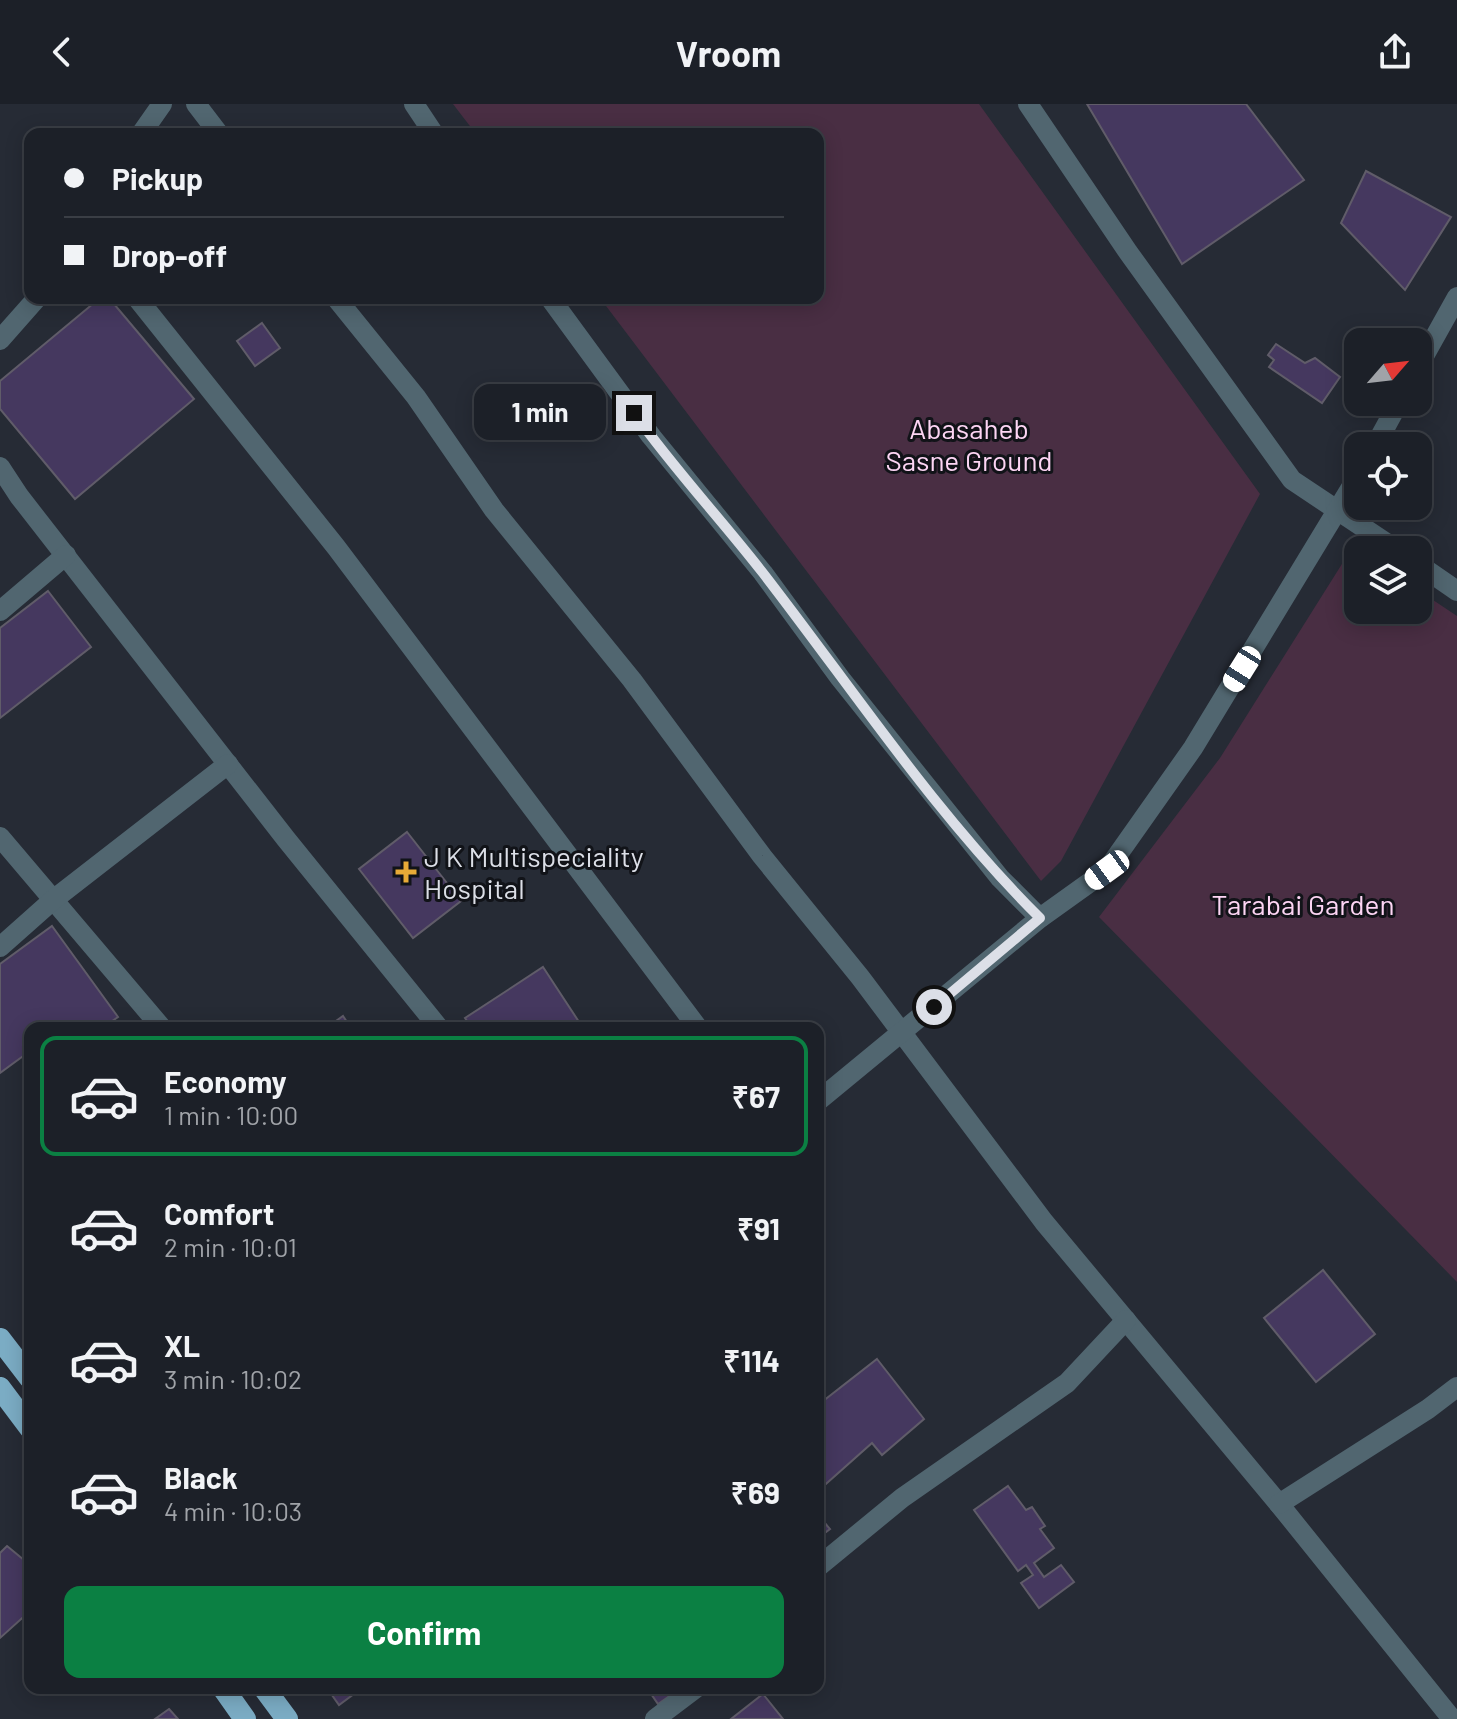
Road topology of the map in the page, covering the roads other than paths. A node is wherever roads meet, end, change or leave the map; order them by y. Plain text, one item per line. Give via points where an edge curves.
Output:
1 (162, 104) edge
2 (196, 104) edge
3 (414, 104) edge
4 (1028, 104) edge
5 (145, 128) edge
6 (214, 128) edge
7 (430, 128) edge
8 (1457, 297) edge
9 (32, 304) edge
10 (142, 304) edge
11 (341, 304) edge
12 (554, 304) edge
13 (0, 340) edge
14 (1432, 342) edge
15 (0, 467) edge
16 (1344, 500) edge
17 (1338, 510) junction
18 (1376, 536) edge
19 (66, 555) junction
20 (1432, 574) edge
21 (1457, 591) edge
22 (0, 611) edge
23 (228, 764) junction
24 (0, 837) edge
25 (53, 900) junction
26 (1040, 918) junction
27 (0, 947) edge
28 (157, 1022) edge
29 (434, 1022) edge
30 (693, 1022) edge
31 (902, 1033) junction
32 (824, 1096) edge
33 (1126, 1320) junction
34 (0, 1339) edge
35 (24, 1370) edge
36 (1457, 1387) edge
37 (0, 1388) edge
38 (24, 1420) edge
39 (1279, 1504) junction
40 (824, 1562) edge
41 (227, 1694) edge
42 (268, 1694) edge
43 (688, 1694) edge
44 (245, 1719) edge
45 (287, 1719) edge
46 (655, 1719) edge
47 (1452, 1719) edge

1 - 5 street
2 - 6 street
3 - 7 street
4 - 17 street via 1292,480
8 - 14 street
9 - 13 street
10 - 30 street via 336,547
11 - 31 street via 416,397 494,510 632,680
12 - 26 street via 849,689 1000,878
15 - 19 street
16 - 17 street
17 - 18 street
17 - 26 street via 1193,748 1107,870
19 - 22 street
19 - 23 street
20 - 21 street
23 - 25 street
23 - 29 street
24 - 25 street
25 - 27 street
25 - 28 street
26 - 31 street
31 - 32 street
31 - 33 street via 1044,1222
33 - 39 street
33 - 40 street via 1067,1383 902,1498
34 - 35 highway
36 - 39 street
37 - 38 highway
39 - 47 street
41 - 44 highway
42 - 45 highway
43 - 46 street

